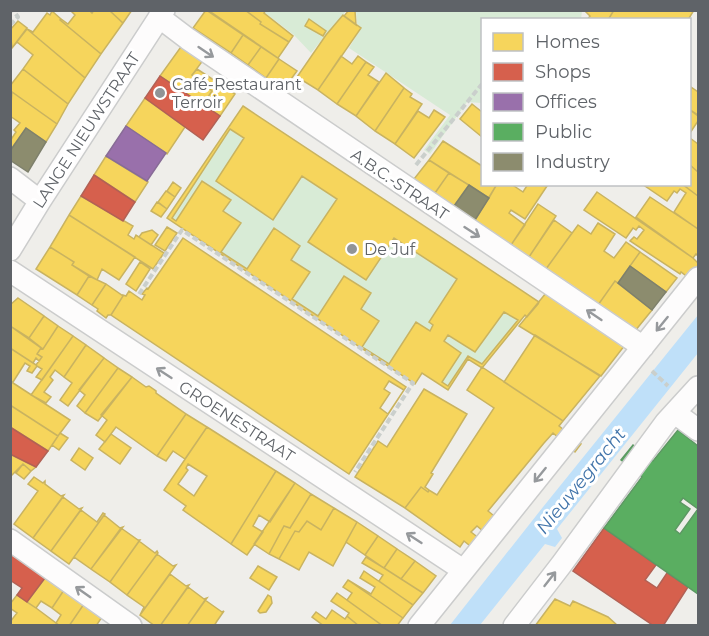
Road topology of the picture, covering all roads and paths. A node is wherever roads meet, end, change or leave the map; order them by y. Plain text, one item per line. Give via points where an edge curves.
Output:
1 (13, 10) edge
2 (161, 14) edge
3 (10, 25) edge
4 (481, 86) edge
5 (10, 178) edge
6 (401, 185) junction
7 (40, 201) junction
8 (10, 250) edge
9 (10, 271) edge
10 (699, 278) edge
11 (139, 294) dead end
12 (644, 356) junction
13 (669, 387) dead end
14 (699, 387) edge
15 (675, 413) junction
16 (699, 430) edge
17 (343, 491) junction
18 (10, 540) edge
19 (463, 570) junction
20 (131, 626) edge
21 (419, 626) edge
22 (514, 626) edge

1 - 3 path via 18,17
2 -> 6 street, A.B.C.-STRAAT via 188,39
2 - 7 street, LANGE NIEUWSTRAAT
4 - 6 path
5 - 7 street
6 - 12 street, A.B.C.-STRAAT via 535,274
7 - 8 street, LANGE NIEUWSTRAAT
17 -> 9 street, GROENESTRAAT
10 -> 12 street
11 - 17 path via 182,230 412,383
12 - 13 path
12 -> 19 street
14 - 15 street
15 - 16 street
22 -> 15 street
19 -> 17 street, GROENESTRAAT
20 -> 18 street
19 - 21 street

